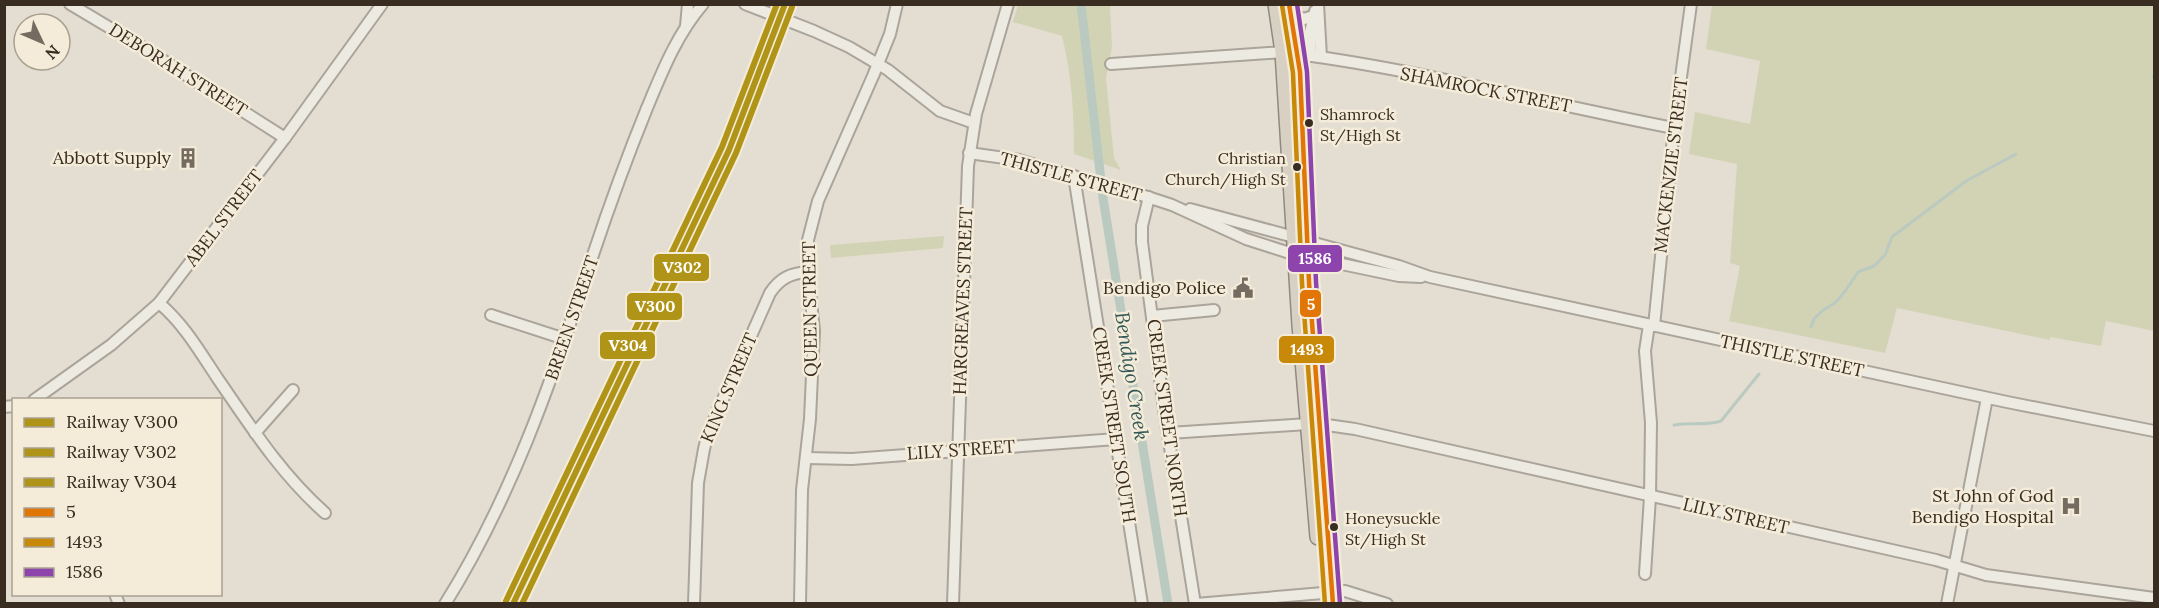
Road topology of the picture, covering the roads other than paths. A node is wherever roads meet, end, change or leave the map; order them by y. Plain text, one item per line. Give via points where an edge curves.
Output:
1 (69, 4) edge
2 (382, 4) edge
3 (688, 4) edge
4 (703, 4) edge
5 (746, 4) edge
6 (897, 4) edge
7 (1008, 4) edge
8 (1276, 4) edge
9 (1691, 4) edge
10 (1318, 5) edge
11 (1290, 9) edge
12 (1313, 16) junction
13 (686, 27) junction
14 (1283, 52) junction
15 (1310, 56) junction
16 (878, 63) junction
17 (1111, 64) dead end
18 (974, 123) junction
19 (1674, 128) junction
20 (285, 138) junction
21 (969, 153) junction
22 (1074, 176) junction
23 (1149, 197) junction
24 (1172, 205) junction
25 (1301, 239) junction
26 (1302, 256) junction
27 (808, 272) junction
28 (1430, 277) junction
29 (159, 303) junction
30 (1214, 310) dead end
31 (491, 315) dead end
32 (1152, 316) junction
33 (1651, 325) junction
34 (565, 339) junction
35 (293, 390) dead end
36 (35, 398) edge
37 (1987, 398) junction
38 (1314, 424) junction
39 (2154, 431) edge
40 (255, 433) junction
41 (1169, 433) junction
42 (1116, 439) junction
43 (958, 450) junction
44 (806, 458) junction
45 (1650, 497) junction
46 (325, 513) dead end
47 (1954, 567) junction
48 (1645, 574) dead end
49 (1328, 598) edge
50 (2154, 598) edge
51 (445, 603) edge
52 (694, 603) edge
53 (800, 603) edge
54 (953, 603) edge
55 (1142, 603) edge
56 (1196, 603) edge
57 (1387, 603) edge
58 (1947, 603) edge

1 - 20 street, DEBORAH STREET
2 - 20 street, ABEL STREET
3 - 13 street, BREEN STREET
4 - 13 street, BREEN STREET
5 - 16 street
6 - 16 street
7 - 18 street, HARGREAVES STREET
8 - 14 highway
9 - 19 street, MACKENZIE STREET
10 - 12 street
10 - 15 street
11 - 12 street via 1304,19
11 - 15 highway
12 - 15 street
13 - 34 street, BREEN STREET via 620,175
14 - 15 highway
14 - 17 street
14 - 25 highway
15 - 19 street, SHAMROCK STREET via 1428,76
15 - 25 highway via 1303,115
16 - 18 street via 940,111
16 - 27 street, QUEEN STREET via 818,201 808,240
18 - 21 street, HARGREAVES STREET
19 - 33 street, MACKENZIE STREET
20 - 29 street, ABEL STREET
21 - 22 street, THISTLE STREET via 1019,160
21 - 43 street, HARGREAVES STREET
22 - 23 street, THISTLE STREET
22 - 42 street, CREEK STREET SOUTH
23 - 24 street, THISTLE STREET
23 - 32 street, CREEK STREET NORTH via 1141,234
24 - 25 street, THISTLE STREET
24 - 26 street, THISTLE STREET via 1246,239
25 - 26 highway
25 - 28 street, THISTLE STREET
26 - 28 street, THISTLE STREET via 1399,276
26 - 38 highway
27 - 44 street, QUEEN STREET via 814,331
27 - 52 street, KING STREET via 784,277 770,293 708,433 698,483
28 - 33 street, THISTLE STREET
29 - 36 street, ABEL STREET via 111,345
29 - 40 street via 181,324
30 - 32 street
31 - 34 street
32 - 41 street, CREEK STREET NORTH
33 - 37 street, THISTLE STREET
33 - 45 street, MACKENZIE STREET via 1645,356 1651,410
34 - 51 street, BREEN STREET via 502,499
35 - 40 street
37 - 39 street, THISTLE STREET
37 - 47 street
38 - 41 street, LILY STREET
38 - 45 street, LILY STREET via 1348,428
38 - 49 highway
40 - 46 street via 295,485
41 - 56 street, CREEK STREET NORTH
42 - 43 street, LILY STREET
42 - 55 street, CREEK STREET SOUTH
43 - 44 street, LILY STREET via 852,459
43 - 54 street, HARGREAVES STREET
44 - 53 street, QUEEN STREET
45 - 47 street, LILY STREET
45 - 48 street, MACKENZIE STREET
47 - 50 street, LILY STREET via 1986,575
47 - 58 street
49 - 56 street
49 - 57 street via 1345,591

